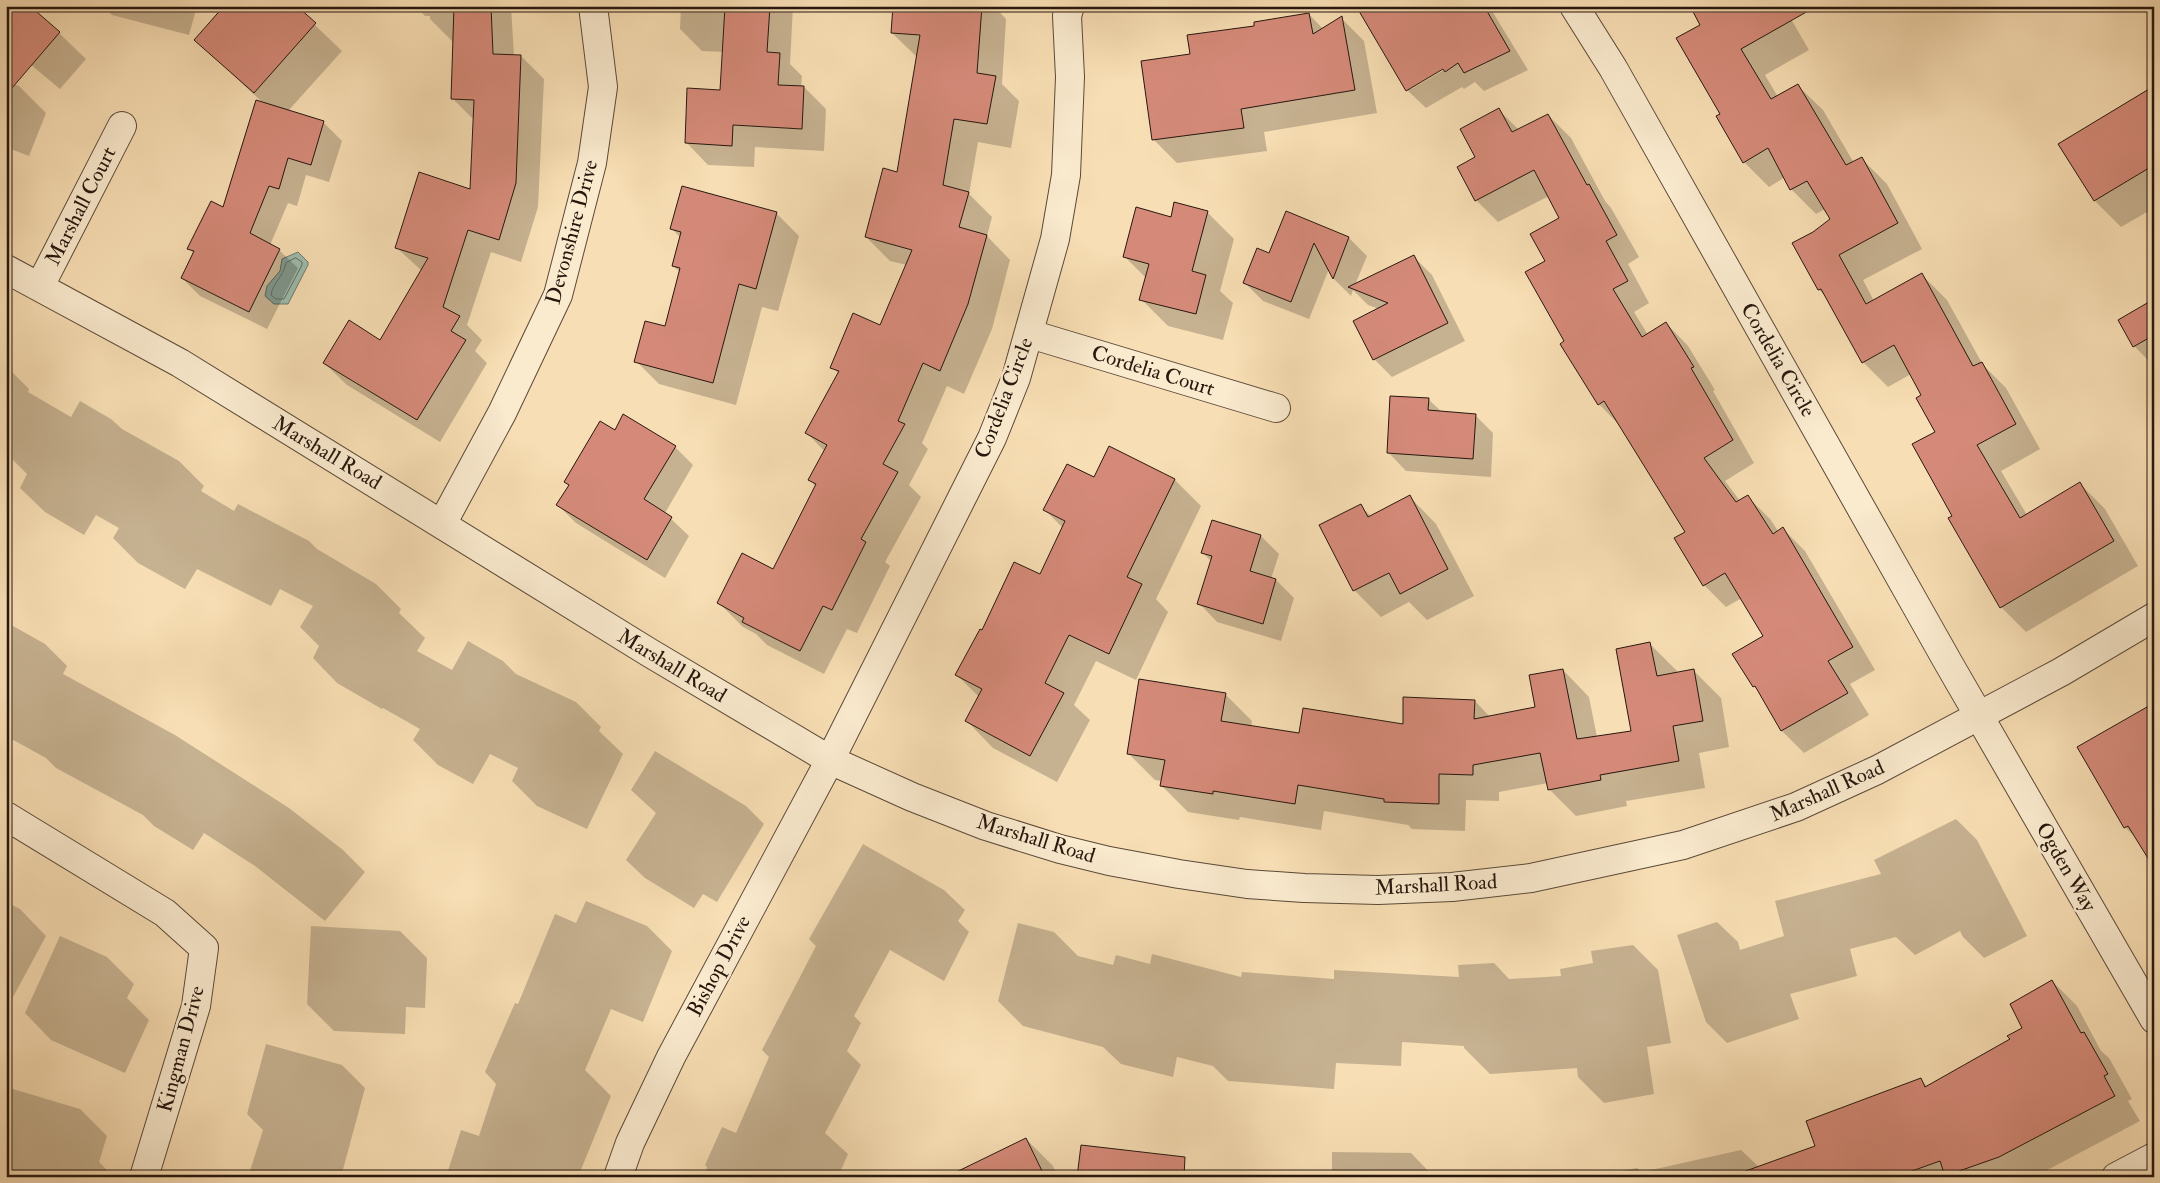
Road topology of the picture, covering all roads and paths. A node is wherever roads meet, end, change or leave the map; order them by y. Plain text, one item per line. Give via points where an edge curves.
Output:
1 (593, 6) edge
2 (1070, 6) edge
3 (1574, 6) edge
4 (122, 126) dead end
5 (6, 269) edge
6 (40, 286) junction
7 (1030, 334) junction
8 (1276, 408) dead end
9 (442, 524) junction
10 (2154, 617) edge
11 (1979, 715) junction
12 (830, 760) junction
13 (6, 816) edge
14 (2154, 1019) edge
15 (2154, 1157) edge
16 (144, 1177) edge
17 (618, 1177) edge
18 (2116, 1177) edge

1 - 9 street, Devonshire Drive via 603,87 592,163 558,295 502,413
2 - 7 street, Cordelia Circle via 1067,16 1070,77 1066,175 1055,240
3 - 11 street, Cordelia Circle via 1613,68
4 - 6 street, Marshall Court
5 - 6 street, Marshall Road
6 - 9 street, Marshall Road via 180,363
7 - 8 street, Cordelia Court
7 - 12 street, Cordelia Circle via 992,438
9 - 12 street, Marshall Road
10 - 11 street, Marshall Road via 2061,672
11 - 12 street, Marshall Road via 1877,770 1796,807 1722,833 1645,855 1531,878 1433,888 1304,888 1248,884 1109,861 986,826
11 - 14 street, Ogden Way
12 - 17 street, Bishop Drive via 670,1057 630,1142
13 - 16 street, Kingman Drive via 165,913 204,948 196,1006
15 - 18 street

